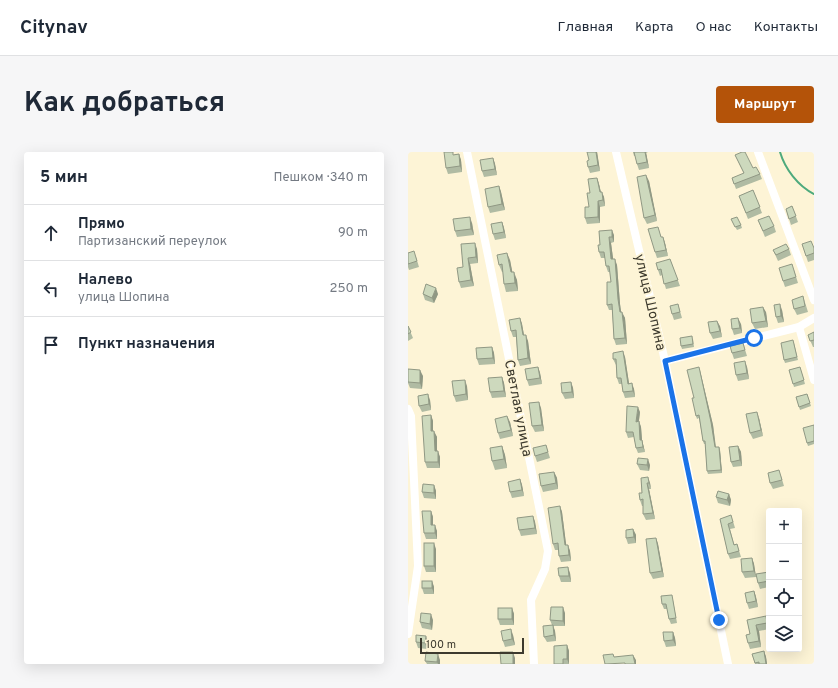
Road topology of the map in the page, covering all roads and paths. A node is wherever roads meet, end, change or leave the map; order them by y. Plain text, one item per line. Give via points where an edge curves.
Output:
1 (467, 152) edge
2 (616, 152) edge
3 (758, 152) edge
4 (814, 300) edge
5 (814, 318) edge
6 (799, 327) junction
7 (665, 361) junction
8 (814, 380) edge
9 (408, 410) edge
10 (408, 634) edge
11 (534, 664) edge
12 (728, 664) edge

1 - 11 street, Светлая улица via 548,551 545,569 531,600
2 - 7 street, улица Шопина
3 - 4 street
5 - 6 street
6 - 7 street
6 - 8 street
7 - 12 street, улица Шопина
9 - 10 street via 411,416 418,566

